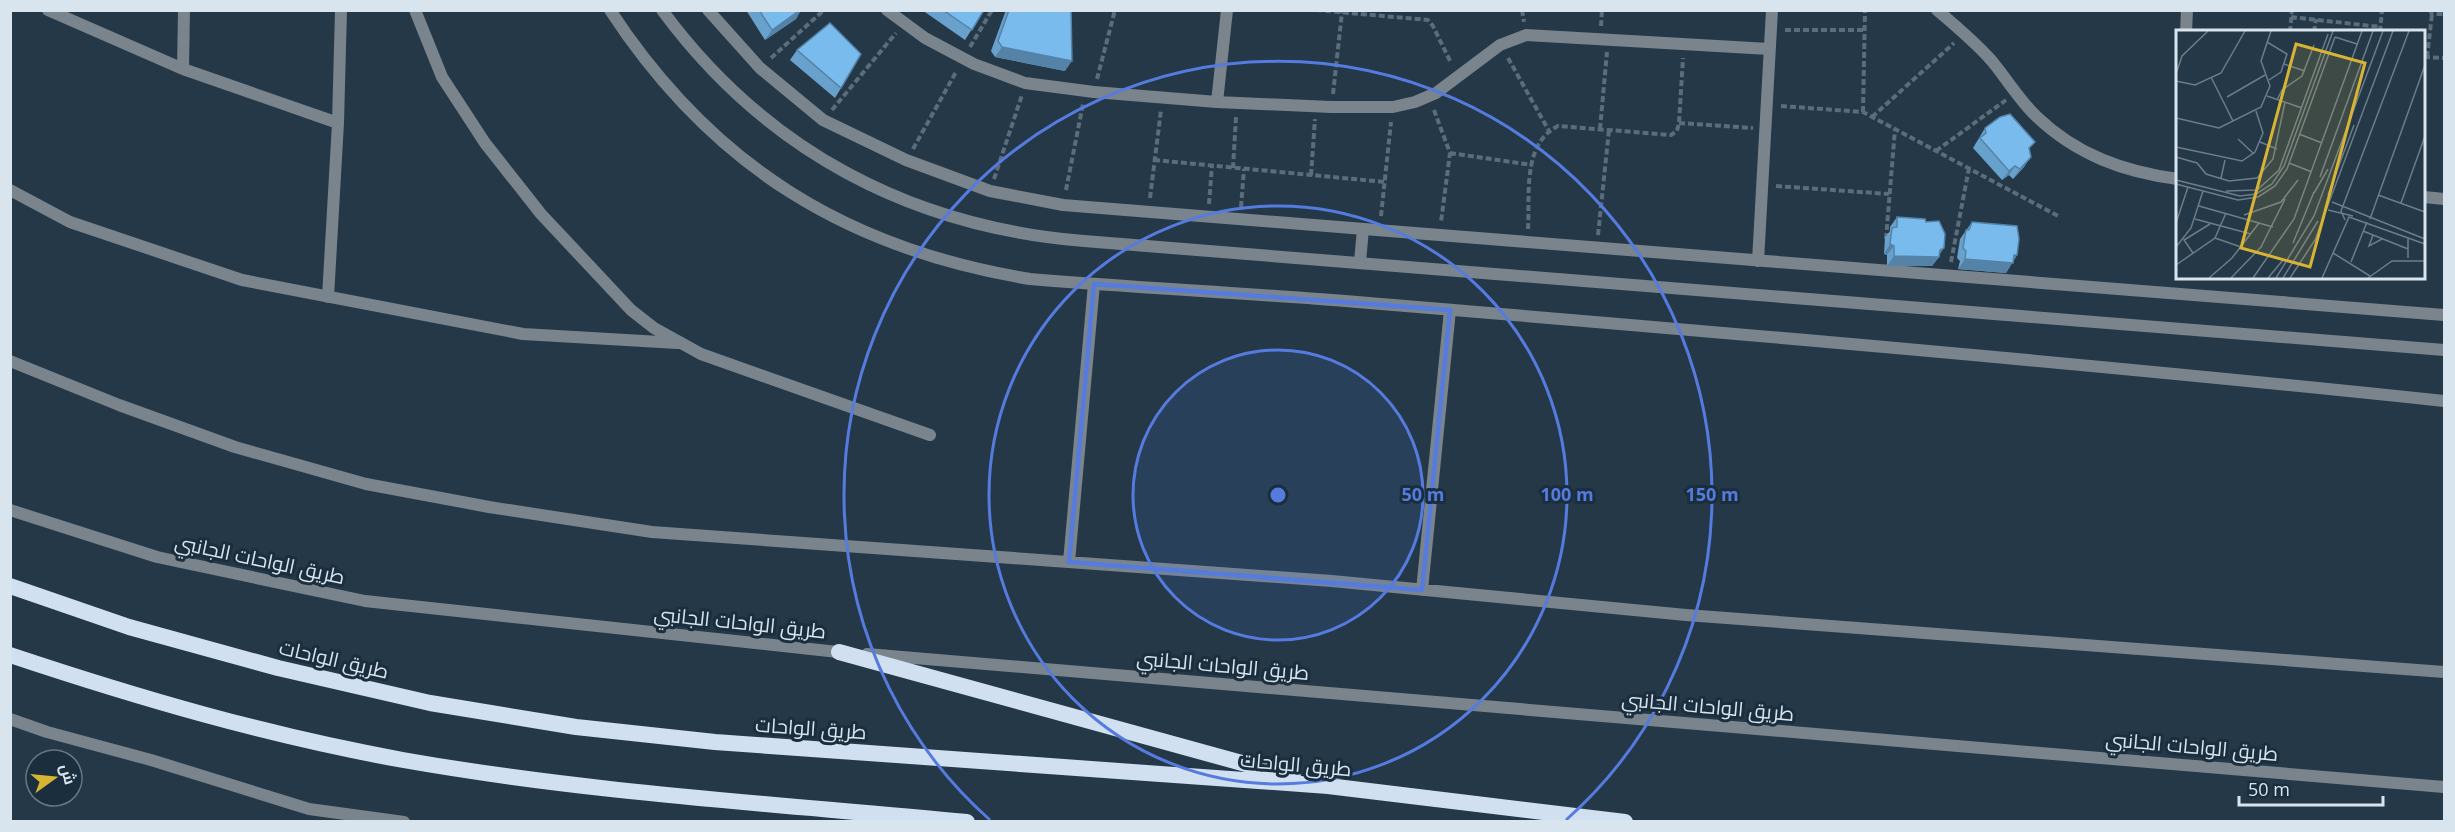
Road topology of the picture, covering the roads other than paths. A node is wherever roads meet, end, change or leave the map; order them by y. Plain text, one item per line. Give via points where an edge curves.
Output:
1 (48, 10) edge
2 (184, 10) edge
3 (341, 10) edge
4 (415, 10) edge
5 (610, 10) edge
6 (662, 10) edge
7 (708, 10) edge
8 (887, 10) edge
9 (1227, 10) edge
10 (1772, 10) edge
11 (1937, 10) edge
12 (2187, 10) edge
13 (2186, 30) edge
14 (1769, 49) junction
15 (183, 69) junction
16 (1217, 102) junction
17 (338, 123) junction
18 (2176, 179) edge
19 (10, 190) edge
20 (2425, 198) edge
21 (2445, 199) edge
22 (1363, 229) junction
23 (1758, 261) junction
24 (1359, 262) junction
25 (1094, 284) junction
26 (328, 297) junction
27 (1450, 310) junction
28 (2445, 315) edge
29 (678, 343) junction
30 (2445, 350) edge
31 (10, 361) edge
32 (2445, 400) edge
33 (930, 435) dead end
34 (10, 510) edge
35 (1069, 562) junction
36 (10, 586) edge
37 (1422, 590) junction
38 (839, 652) junction
39 (10, 655) edge
40 (2445, 672) edge
41 (10, 719) edge
42 (1328, 786) junction
43 (2445, 787) edge
44 (404, 822) edge
45 (968, 822) edge
46 (1625, 822) edge

1 - 15 street
2 - 15 street
3 - 17 street
4 - 29 street via 442,77 506,170 631,310
5 - 25 street via 678,100 735,152 798,197 863,231 946,262 1030,279
6 - 24 street via 729,88 786,136 849,176 915,206 981,226 1050,239
7 - 22 street via 760,68 824,120 906,160 990,191 1063,205
8 - 16 street via 925,38 963,58 1026,83
9 - 16 street
10 - 14 street
11 - 18 street via 1965,33 2036,116 2060,137 2116,167
12 - 13 street
14 - 16 street via 1526,35 1500,45 1428,96 1393,107
14 - 23 street
15 - 17 street
17 - 26 street
19 - 26 street via 70,222 220,273
20 - 21 street
22 - 23 street
22 - 24 street
23 - 28 street
24 - 30 street
25 - 27 street
25 - 35 street
26 - 29 street via 523,334
27 - 32 street
27 - 37 street
29 - 33 street
31 - 35 street via 235,447 366,484 652,532
34 - 38 street, طريق الواحات الجانبي via 157,557 365,601
35 - 37 street
36 - 42 highway, طريق الواحات via 129,627 278,668 518,718 715,742
37 - 40 street via 1686,615
38 - 42 highway
38 - 43 street, طريق الواحات الجانبي
39 - 45 highway via 240,725 401,760 565,784
41 - 44 street via 309,809
42 - 46 highway, طريق الواحات

